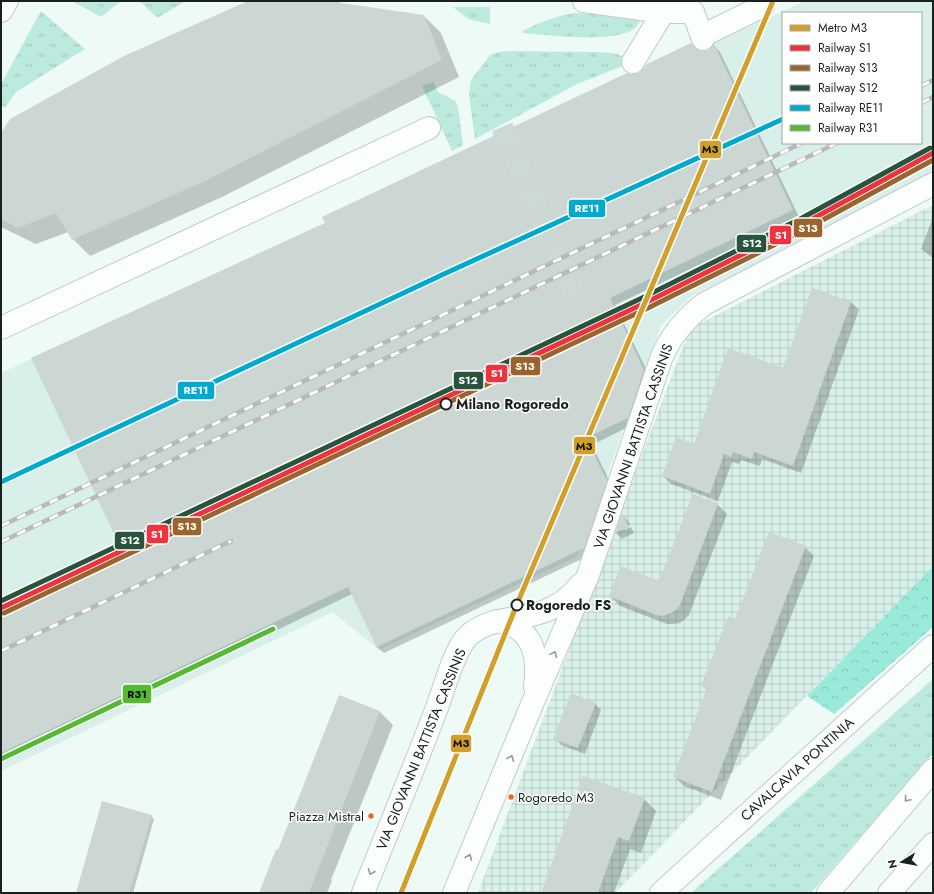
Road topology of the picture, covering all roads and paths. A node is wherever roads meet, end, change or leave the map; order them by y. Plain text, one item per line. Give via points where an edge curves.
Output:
1 (6, 1) edge
2 (584, 1) edge
3 (666, 6) edge
4 (762, 6) dead end
5 (1, 11) edge
6 (633, 62) dead end
7 (429, 128) dead end
8 (933, 184) edge
9 (1, 328) edge
10 (588, 575) junction
11 (496, 621) junction
12 (933, 646) edge
13 (533, 702) junction
14 (933, 770) edge
15 (933, 844) edge
16 (363, 893) edge
17 (454, 893) edge
18 (662, 893) edge
19 (828, 893) edge
20 (890, 893) edge

1 - 5 main road
2 - 3 main road
3 - 4 main road via 693,12 702,38
3 - 6 main road
7 - 9 main road
8 - 10 main road, VIA GIOVANNI BATTISTA CASSINIS via 723,293 704,304 683,323 666,347
10 - 11 main road, VIA GIOVANNI BATTISTA CASSINIS via 565,600 545,611
13 -> 10 main road, VIA GIOVANNI BATTISTA CASSINIS
11 - 13 main road, VIA GIOVANNI BATTISTA CASSINIS via 519,629 533,646 536,680
11 -> 16 main road, VIA GIOVANNI BATTISTA CASSINIS via 477,629 460,647
12 - 18 main road, CAVALCAVIA PONTINIA
17 -> 13 main road, VIA GIOVANNI BATTISTA CASSINIS
14 -> 19 main road
15 - 20 main road

